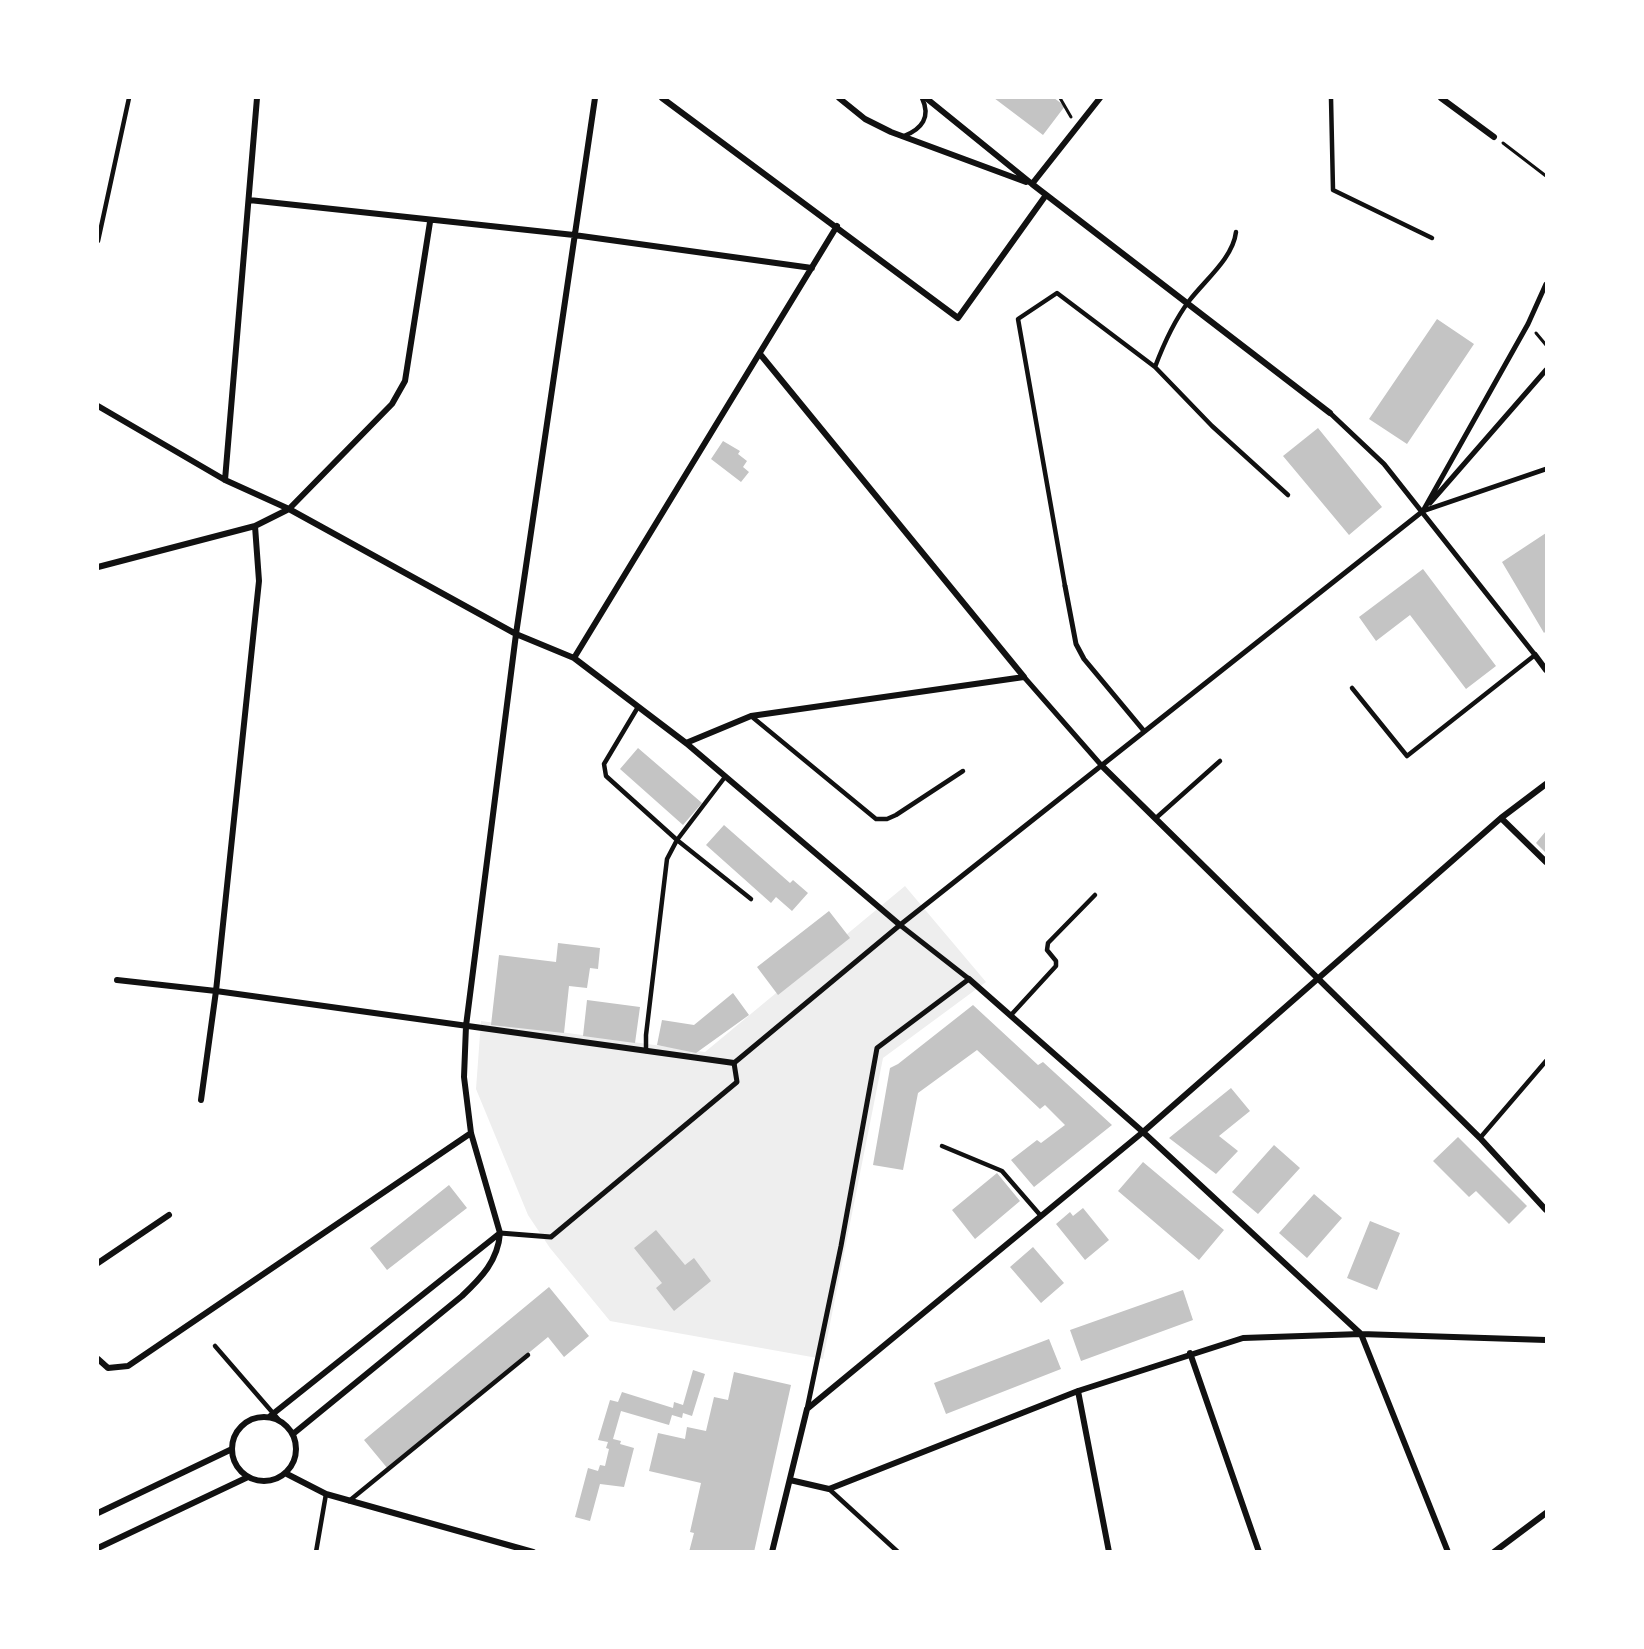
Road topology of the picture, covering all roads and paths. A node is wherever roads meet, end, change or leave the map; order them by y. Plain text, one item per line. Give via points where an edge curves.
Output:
1 (129, 98) edge
2 (257, 98) edge
3 (595, 98) edge
4 (662, 98) edge
5 (839, 98) edge
6 (924, 98) edge
7 (1060, 98) edge
8 (1100, 98) edge
9 (1331, 98) edge
10 (1441, 98) edge
11 (1077, 127) junction
12 (904, 136) junction
13 (1494, 137) joint
14 (1546, 177) edge
15 (1032, 184) junction
16 (1046, 195) junction
17 (249, 200) junction
18 (430, 222) junction
19 (837, 226) junction
20 (1236, 232) dead end
21 (574, 235) junction
22 (1432, 238) dead end
23 (98, 241) edge
24 (812, 268) junction
25 (1546, 284) edge
26 (1188, 302) junction
27 (1528, 324) junction
28 (1546, 345) edge
29 (760, 354) junction
30 (1155, 367) junction
31 (1546, 370) edge
32 (98, 406) edge
33 (1330, 413) joint
34 (1546, 469) edge
35 (225, 480) junction
36 (1288, 495) dead end
37 (289, 509) junction
38 (1423, 511) junction
39 (255, 526) junction
40 (98, 567) edge
41 (1065, 586) joint
42 (516, 634) junction
43 (1535, 655) junction
44 (574, 658) junction
45 (1546, 670) edge
46 (1024, 677) junction
47 (1352, 688) dead end
48 (638, 706) junction
49 (751, 716) junction
50 (1144, 731) junction
51 (686, 743) junction
52 (1220, 762) dead end
53 (1102, 766) junction
54 (963, 771) dead end
55 (725, 777) junction
56 (1546, 784) edge
57 (1156, 818) junction
58 (1501, 818) junction
59 (676, 840) junction
60 (1546, 862) edge
61 (1095, 895) dead end
62 (751, 898) dead end
63 (900, 925) junction
64 (1317, 978) junction
65 (969, 979) junction
66 (117, 981) dead end
67 (216, 991) junction
68 (1011, 1015) junction
69 (466, 1026) junction
70 (646, 1051) junction
71 (1546, 1062) edge
72 (734, 1064) junction
73 (201, 1100) dead end
74 (1143, 1132) junction
75 (471, 1133) junction
76 (1480, 1138) junction
77 (942, 1146) dead end
78 (1546, 1210) edge
79 (169, 1215) dead end
80 (1041, 1216) junction
81 (500, 1233) junction
82 (98, 1263) edge
83 (1361, 1334) junction
84 (1546, 1340) edge
85 (215, 1346) dead end
86 (1190, 1353) junction
87 (528, 1355) dead end
88 (98, 1359) edge
89 (1078, 1391) junction
90 (807, 1409) junction
91 (271, 1415) junction
92 (293, 1434) junction
93 (232, 1449) junction
94 (285, 1473) junction
95 (248, 1476) junction
96 (790, 1480) junction
97 (829, 1489) junction
98 (326, 1494) junction
99 (349, 1501) junction
100 (98, 1512) edge
101 (1546, 1514) edge
102 (98, 1550) edge
103 (316, 1551) edge
104 (533, 1551) edge
105 (772, 1551) edge
106 (898, 1551) edge
107 (1109, 1551) edge
108 (1259, 1551) edge
109 (1448, 1551) edge
110 (1494, 1551) edge

1 - 23 lane
2 - 17 street
3 - 21 street
4 - 19 street
5 - 12 street via 865,119
6 - 12 lane via 923,123 917,131
6 - 15 street
7 - 11 path
8 - 11 street
9 - 22 lane via 1333,190
10 - 13 street
11 - 15 street
12 - 15 street
13 - 14 path
15 - 16 street
16 - 19 street via 958,318
16 - 26 street
17 - 18 street
17 - 35 street
18 - 21 street
18 - 37 street via 405,381 392,404
19 - 24 street
20 - 26 lane via 1235,244
21 - 24 street
21 - 42 street
24 - 29 street
25 - 27 street
26 - 30 lane via 1166,337
26 - 33 street
27 - 28 path
27 - 38 street
29 - 44 street
29 - 46 street
30 - 36 lane
30 - 41 lane via 1057,293 1018,319
31 - 38 street
32 - 35 street
33 - 38 street via 1384,464
34 - 38 street
35 - 37 street
37 - 39 street
37 - 42 street
38 - 43 street
38 - 50 street
39 - 40 street
39 - 67 street via 259,581
41 - 50 street via 1076,644 1084,659
42 - 44 street
42 - 69 street
43 - 45 street
43 - 47 lane via 1407,756
44 - 48 street
46 - 49 street
46 - 53 street
48 - 51 street
48 - 59 lane via 604,764 606,776
49 - 51 street
49 - 54 lane via 876,819 896,815
50 - 53 street
51 - 55 street
52 - 57 lane
53 - 57 street
53 - 63 street
55 - 59 lane
55 - 63 street
56 - 58 street
57 - 64 street
58 - 60 street
58 - 64 street
59 - 62 lane
59 - 70 lane via 667,859
61 - 68 lane via 1048,943 1047,950 1056,966
63 - 65 street
63 - 72 street
64 - 74 street
64 - 76 street
65 - 68 street
65 - 90 street via 877,1048
66 - 67 street
67 - 69 street
67 - 73 street
68 - 74 street
69 - 70 street
69 - 75 street via 464,1077
70 - 72 street
71 - 76 lane
72 - 81 street via 737,1082 551,1237
74 - 80 street
74 - 83 street
75 - 81 street
75 - 88 street via 128,1366 108,1368
76 - 78 street
77 - 80 lane via 1002,1171
79 - 82 street
80 - 90 street
81 - 91 street
81 - 92 street via 491,1264 472,1286
83 - 84 street
83 - 86 street via 1243,1338
83 - 109 street
85 - 91 lane
86 - 89 street
86 - 108 street
87 - 99 lane
89 - 97 street
89 - 107 street
90 - 96 street
91 - 92 street
91 - 93 street via 248,1421 234,1438
92 - 94 street via 295,1459
93 - 95 street via 234,1459
93 - 100 street
94 - 95 street via 267,1481
94 - 98 street
95 - 102 street
96 - 97 street
96 - 105 street
97 - 106 lane
98 - 99 street
98 - 103 lane
99 - 104 street
101 - 110 street

